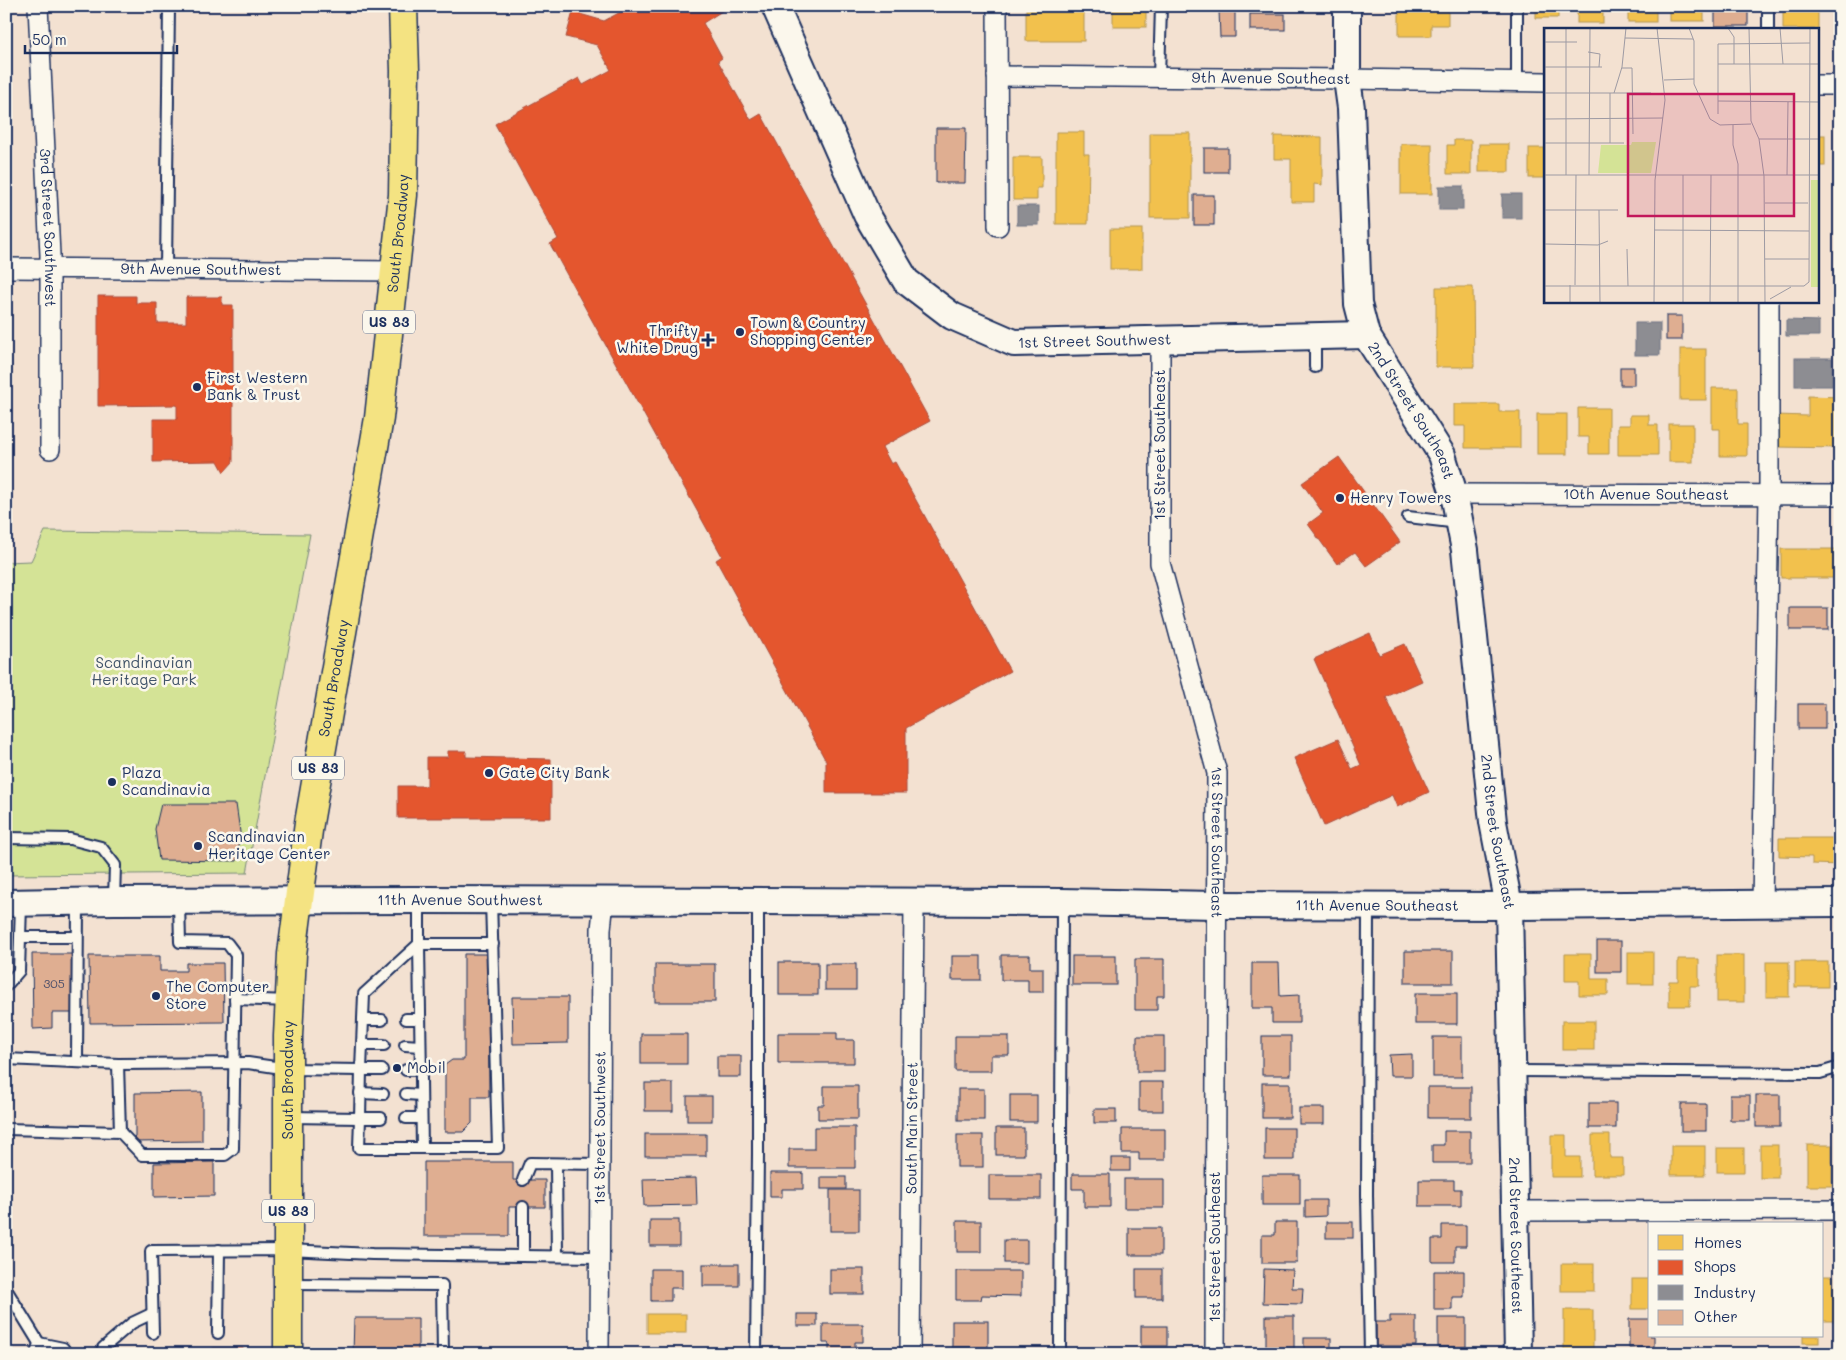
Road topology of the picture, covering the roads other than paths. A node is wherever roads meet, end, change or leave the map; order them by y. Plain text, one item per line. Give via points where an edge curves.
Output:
1 (38, 6) edge
2 (169, 6) edge
3 (403, 6) edge
4 (775, 6) edge
5 (997, 6) edge
6 (1161, 6) edge
7 (1347, 6) edge
8 (1517, 6) edge
9 (1768, 6) edge
10 (1768, 28) edge
11 (997, 76) junction
12 (1159, 78) junction
13 (1347, 79) junction
14 (1517, 82) junction
15 (1544, 82) edge
16 (1818, 85) edge
17 (1840, 85) edge
18 (998, 226) dead end
19 (6, 268) edge
20 (51, 269) junction
21 (166, 269) junction
22 (395, 271) junction
23 (1770, 302) edge
24 (1366, 335) junction
25 (1315, 337) junction
26 (1160, 339) junction
27 (1315, 367) dead end
28 (50, 450) dead end
29 (1454, 494) junction
30 (1769, 495) junction
31 (1840, 495) edge
32 (1408, 517) dead end
33 (1459, 524) junction
34 (6, 838) edge
35 (299, 900) junction
36 (419, 900) junction
37 (491, 900) junction
38 (114, 901) junction
39 (179, 901) junction
40 (604, 901) junction
41 (78, 902) junction
42 (758, 902) junction
43 (914, 902) junction
44 (1062, 902) junction
45 (14, 903) edge
46 (1840, 903) edge
47 (1762, 904) junction
48 (1216, 905) junction
49 (1368, 905) junction
50 (1509, 906) junction
51 (21, 937) junction
52 (77, 937) junction
53 (419, 944) junction
54 (493, 944) junction
55 (6, 986) edge
56 (234, 999) junction
57 (290, 1001) junction
58 (420, 1019) junction
59 (363, 1020) junction
60 (382, 1020) dead end
61 (406, 1020) dead end
62 (362, 1045) junction
63 (384, 1045) dead end
64 (405, 1045) dead end
65 (420, 1046) junction
66 (6, 1059) edge
67 (77, 1061) junction
68 (234, 1063) junction
69 (118, 1064) junction
70 (1840, 1067) edge
71 (288, 1069) junction
72 (361, 1070) junction
73 (382, 1070) dead end
74 (406, 1070) dead end
75 (420, 1070) junction
76 (1512, 1071) junction
77 (360, 1093) junction
78 (383, 1094) dead end
79 (406, 1094) dead end
80 (421, 1095) junction
81 (288, 1117) junction
82 (360, 1118) junction
83 (382, 1118) dead end
84 (406, 1118) dead end
85 (421, 1118) junction
86 (6, 1129) edge
87 (120, 1132) junction
88 (422, 1148) junction
89 (556, 1164) junction
90 (600, 1164) junction
91 (522, 1180) dead end
92 (523, 1207) dead end
93 (1840, 1210) edge
94 (1515, 1212) junction
95 (219, 1250) junction
96 (288, 1250) junction
97 (523, 1256) junction
98 (557, 1256) junction
99 (600, 1257) junction
100 (288, 1284) junction
101 (6, 1289) edge
102 (152, 1314) junction
103 (153, 1333) dead end
104 (218, 1333) dead end
105 (39, 1343) junction
106 (36, 1354) edge
107 (67, 1354) edge
108 (101, 1354) edge
109 (288, 1354) edge
110 (443, 1354) edge
111 (599, 1354) edge
112 (756, 1354) edge
113 (910, 1354) edge
114 (1060, 1354) edge
115 (1215, 1354) edge
116 (1370, 1354) edge
117 (1518, 1354) edge

1 - 20 street, 3rd Street Southwest
2 - 21 lane
3 - 22 main road, South Broadway / US 83 via 403,195
4 - 26 street, 1st Street Southwest via 868,215 906,281 952,316 1014,343
5 - 11 street
6 - 12 lane
7 - 13 street
8 - 14 lane
9 - 10 lane
11 - 12 street, 9th Avenue Southeast
11 - 18 street
12 - 13 street, 9th Avenue Southeast
13 - 14 street, 9th Avenue Southeast
13 - 24 street via 1351,108 1358,304
14 - 15 street, 9th Avenue Southeast
16 - 17 street
19 - 20 street, 9th Avenue Southwest
20 - 21 street, 9th Avenue Southwest
20 - 28 street, 3rd Street Southwest
21 - 22 street, 9th Avenue Southwest
22 - 35 main road, South Broadway / US 83 via 378,418 309,823
23 - 30 street
24 - 25 street, 1st Street Southwest
24 - 29 street, 2nd Street Southeast via 1442,455
25 - 26 street, 1st Street Southwest
25 - 27 lane
26 - 48 street, 1st Street Southeast via 1160,563 1216,773
29 - 30 street, 10th Avenue Southeast
29 - 33 street, 2nd Street Southeast
30 - 31 street, 10th Avenue Southeast
30 - 47 street
32 - 33 lane
33 - 50 street, 2nd Street Southeast via 1493,822
34 - 38 lane via 70,839 102,847 115,865
35 - 36 street, 11th Avenue Southwest
35 - 39 street, 11th Avenue Southwest
35 - 57 main road, South Broadway / US 83
36 - 37 street, 11th Avenue Southwest
36 - 53 lane
37 - 40 street, 11th Avenue Southwest
37 - 54 lane
38 - 39 street, 11th Avenue Southwest
38 - 41 street, 11th Avenue Southwest
39 - 56 lane via 180,942 227,943 236,955
40 - 42 street, 11th Avenue Southwest
40 - 90 street, 1st Street Southwest via 601,929
41 - 45 street, 11th Avenue Southwest
41 - 52 lane
42 - 43 street, 11th Avenue Southwest
42 - 112 lane
43 - 44 street, 11th Avenue Southeast
43 - 113 street, South Main Street
44 - 48 street, 11th Avenue Southeast
44 - 114 lane
45 - 51 lane
46 - 47 street, 11th Avenue Southeast
47 - 50 street, 11th Avenue Southeast
48 - 49 street, 11th Avenue Southeast
48 - 115 street, 1st Street Southeast
49 - 50 street, 11th Avenue Southeast
49 - 116 lane
50 - 76 street, 2nd Street Southeast
51 - 52 lane
51 - 55 lane via 19,971
52 - 67 lane
53 - 54 lane
53 - 58 lane
53 - 59 lane via 364,994
54 - 88 lane via 498,1148
56 - 57 lane
56 - 68 lane
57 - 71 main road, South Broadway / US 83
58 - 61 lane
58 - 65 lane
59 - 60 lane
59 - 62 lane
62 - 63 lane
62 - 72 lane
64 - 65 lane
65 - 75 lane
66 - 67 lane
67 - 69 lane
68 - 69 lane
68 - 71 lane
68 - 87 lane via 233,1149 225,1155 142,1155
69 - 87 lane
70 - 76 lane via 1820,1073
71 - 72 lane
71 - 81 main road, South Broadway / US 83
72 - 73 lane
72 - 77 lane
74 - 75 lane
75 - 80 lane
76 - 94 street, 2nd Street Southeast
77 - 78 lane
77 - 82 lane
79 - 80 lane
80 - 85 lane
81 - 82 lane
81 - 96 main road, South Broadway / US 83
82 - 83 lane
82 - 88 lane via 359,1148
84 - 85 lane
85 - 88 lane
86 - 87 lane
89 - 90 lane
89 - 91 lane via 530,1163
89 - 98 lane
90 - 99 street, 1st Street Southwest
92 - 97 lane
93 - 94 street
94 - 117 street, 2nd Street Southeast
95 - 96 lane
95 - 102 lane via 152,1251
95 - 104 lane
96 - 97 lane
96 - 100 main road, South Broadway / US 83
97 - 98 lane
98 - 99 lane
99 - 111 street, 1st Street Southwest
100 - 109 main road, South Broadway / US 83
100 - 110 lane via 442,1285
101 - 105 lane
102 - 103 lane
102 - 108 lane via 132,1323 103,1348
105 - 106 lane
105 - 107 lane via 63,1348

